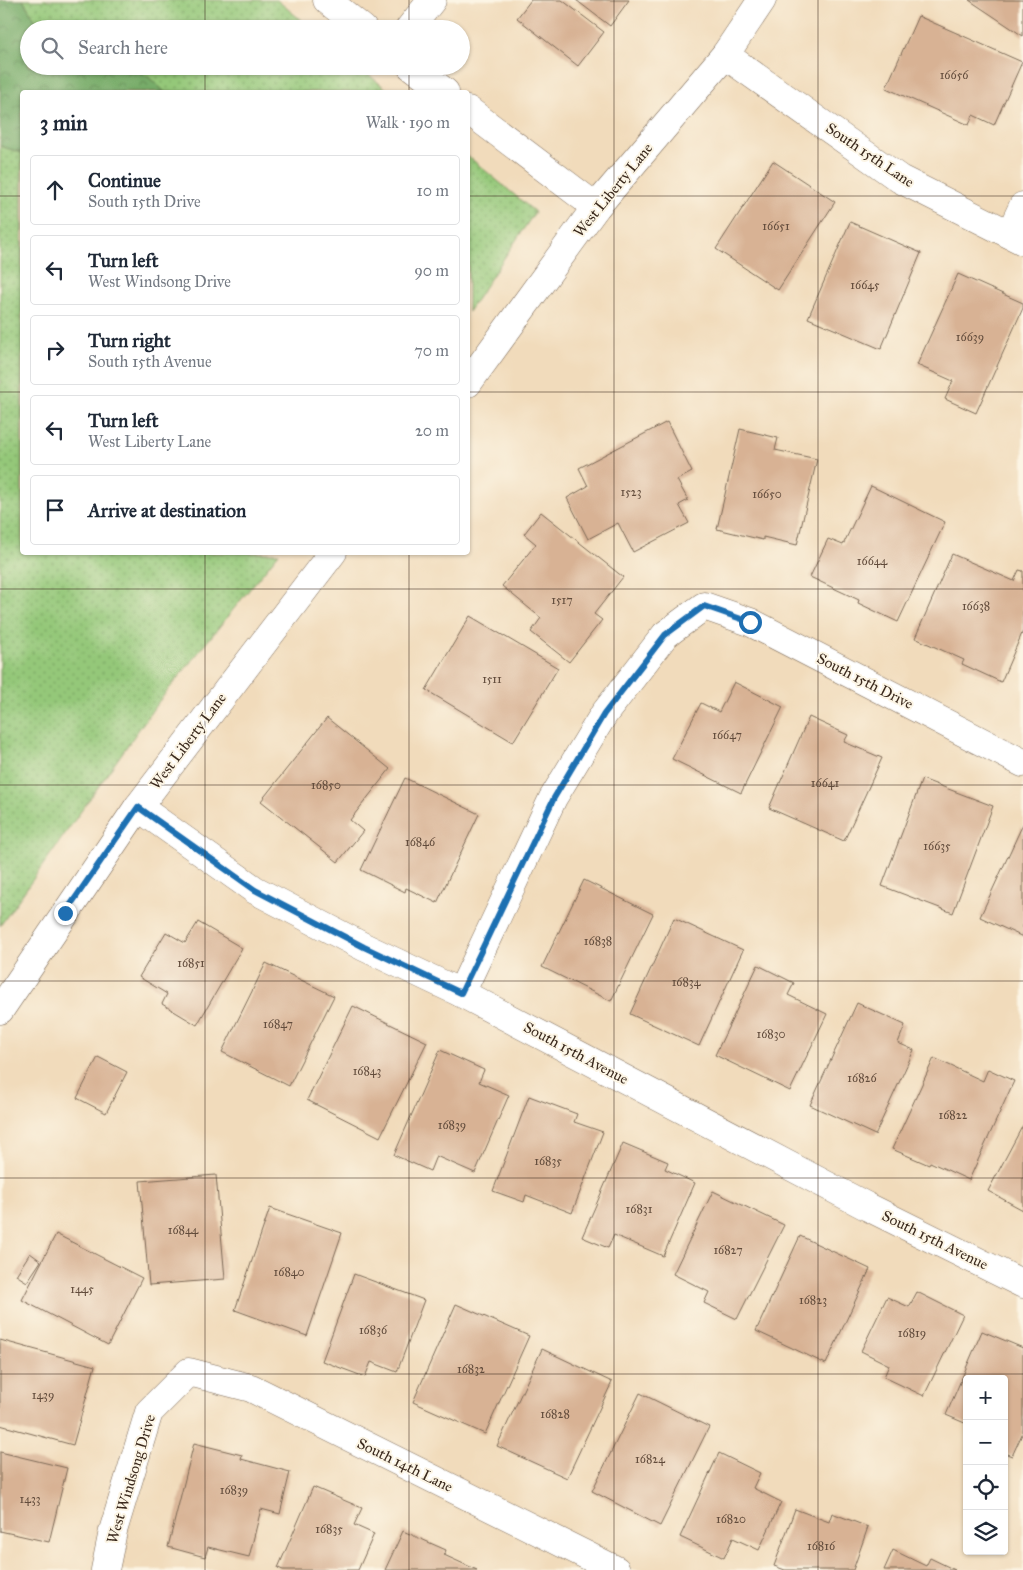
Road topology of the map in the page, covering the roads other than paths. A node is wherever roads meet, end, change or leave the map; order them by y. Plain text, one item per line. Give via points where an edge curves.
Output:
1 (327, 0) edge
2 (432, 0) edge
3 (762, 0) edge
4 (352, 20) edge
5 (416, 20) edge
6 (725, 55) junction
7 (423, 75) edge
8 (442, 90) edge
9 (470, 112) edge
10 (596, 206) junction
11 (1023, 206) edge
12 (1017, 237) edge
13 (470, 380) edge
14 (331, 555) edge
15 (1023, 762) edge
16 (138, 807) junction
17 (461, 993) junction
18 (0, 1010) edge
19 (1023, 1284) edge
20 (189, 1372) joint
21 (105, 1570) edge
22 (616, 1570) edge

1 - 4 street
2 - 5 street
3 - 6 street, West Liberty Lane
6 - 10 street, West Liberty Lane
6 - 12 street, South 15th Lane via 900,179
7 - 8 street
9 - 10 street
10 - 13 street, West Liberty Lane
11 - 12 street
14 - 16 street, West Liberty Lane
15 - 17 street, South 15th Drive via 750,622 704,606 665,635 604,714 554,798
16 - 17 street, South 15th Avenue via 255,890
16 - 18 street, West Liberty Lane
17 - 19 street, South 15th Avenue via 868,1207
20 - 21 street, West Windsong Drive via 148,1412 113,1531
20 - 22 street, South 14th Lane via 251,1388

